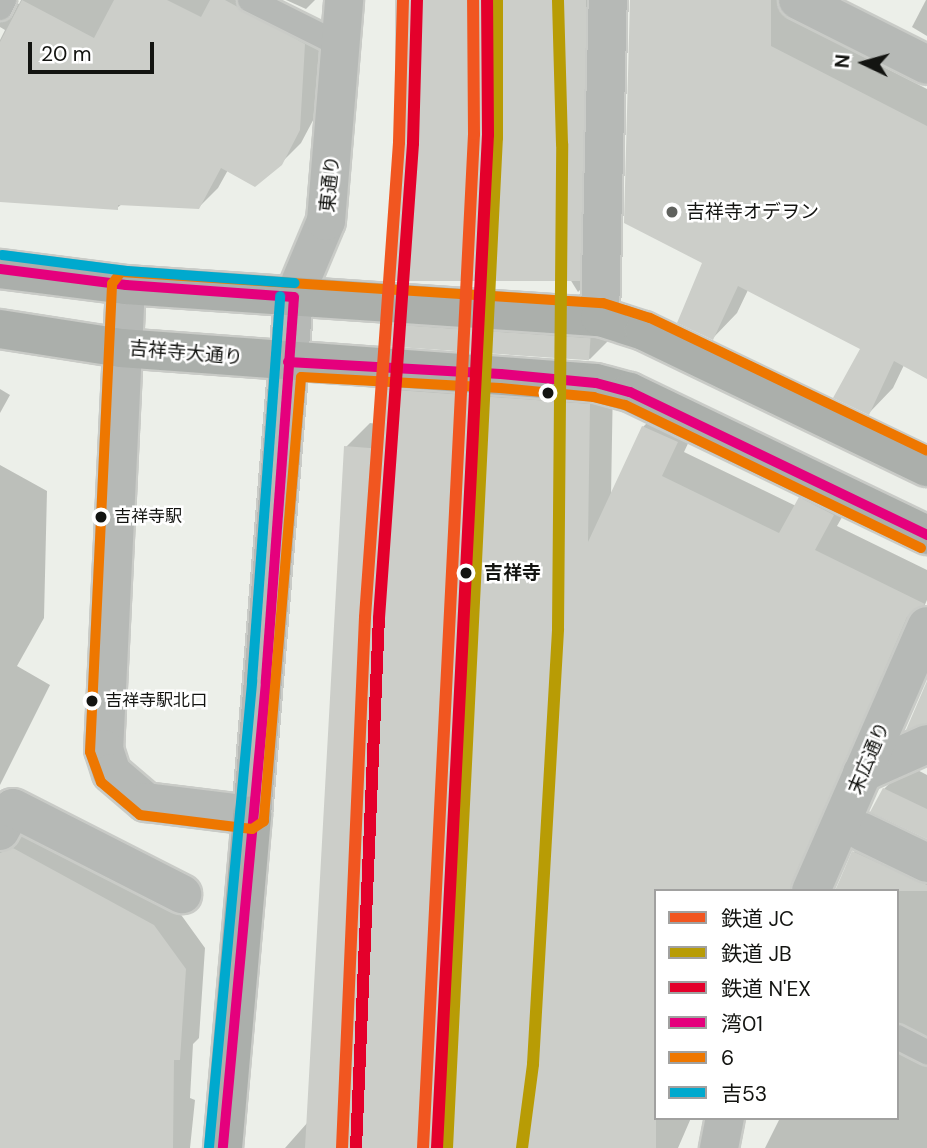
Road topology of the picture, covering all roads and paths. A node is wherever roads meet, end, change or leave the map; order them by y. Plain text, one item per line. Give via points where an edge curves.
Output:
1 (4, 0) edge
2 (250, 0) edge
3 (344, 0) edge
4 (608, 0) edge
5 (798, 0) edge
6 (0, 8) edge
7 (340, 45) junction
8 (927, 65) edge
9 (0, 269) edge
10 (126, 285) junction
11 (294, 297) junction
12 (600, 317) junction
13 (0, 329) edge
14 (121, 348) junction
15 (288, 362) junction
16 (927, 467) edge
17 (927, 535) edge
18 (927, 626) edge
19 (927, 744) edge
20 (862, 773) junction
21 (252, 815) junction
22 (7, 820) edge
23 (863, 832) dead end
24 (927, 863) edge
25 (812, 889) edge
26 (182, 894) dead end
27 (899, 1038) edge
28 (927, 1052) edge
29 (725, 1120) edge
30 (223, 1148) edge
31 (719, 1148) edge

1 - 6 lane
2 - 7 lane
3 - 7 street, 東通り
4 - 12 street
5 - 8 street
7 - 11 street, 東通り via 326,221
9 - 10 street
10 - 11 street
10 - 14 street
11 - 12 street
11 - 15 street, 東通り
12 - 16 street via 644,331
13 - 14 street, 吉祥寺大通り
14 - 15 street, 吉祥寺大通り
14 - 21 street via 107,761 120,782 146,802
15 - 17 street, 吉祥寺大通り via 501,374 630,391
15 - 21 street, 東通り
18 - 20 street, 末広通り
19 - 20 street
20 - 25 street, 末広通り
21 - 30 street
22 - 26 street
23 - 24 street
27 - 28 lane
29 - 31 street

